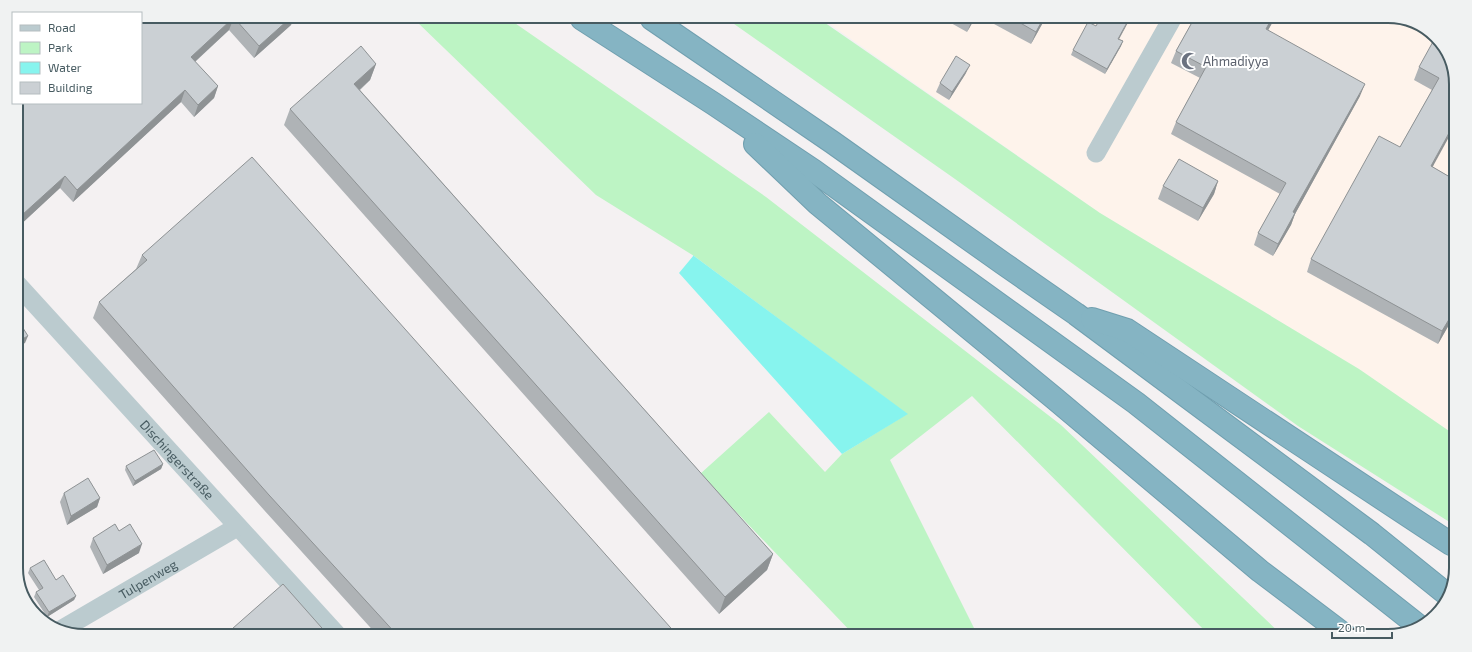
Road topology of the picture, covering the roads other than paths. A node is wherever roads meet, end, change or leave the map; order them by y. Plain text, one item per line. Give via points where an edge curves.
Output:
1 (588, 23) edge
2 (658, 23) edge
3 (1170, 23) edge
4 (714, 104) junction
5 (1096, 153) dead end
6 (23, 291) edge
7 (1076, 314) junction
8 (237, 527) junction
9 (1449, 543) edge
10 (1260, 571) junction
11 (1444, 592) edge
12 (1415, 622) edge
13 (67, 626) edge
14 (332, 629) edge
15 (1317, 629) edge
16 (1337, 629) edge

1 - 4 highway
2 - 7 highway
3 - 5 street
4 - 10 highway via 818,204
4 - 12 highway via 814,171 1136,403
6 - 8 street, Dischingerstraße
7 - 9 highway via 1127,330
7 - 11 highway via 1372,534
8 - 13 street, Tulpenweg
8 - 14 street, Dischingerstraße
10 - 15 highway
10 - 16 highway

